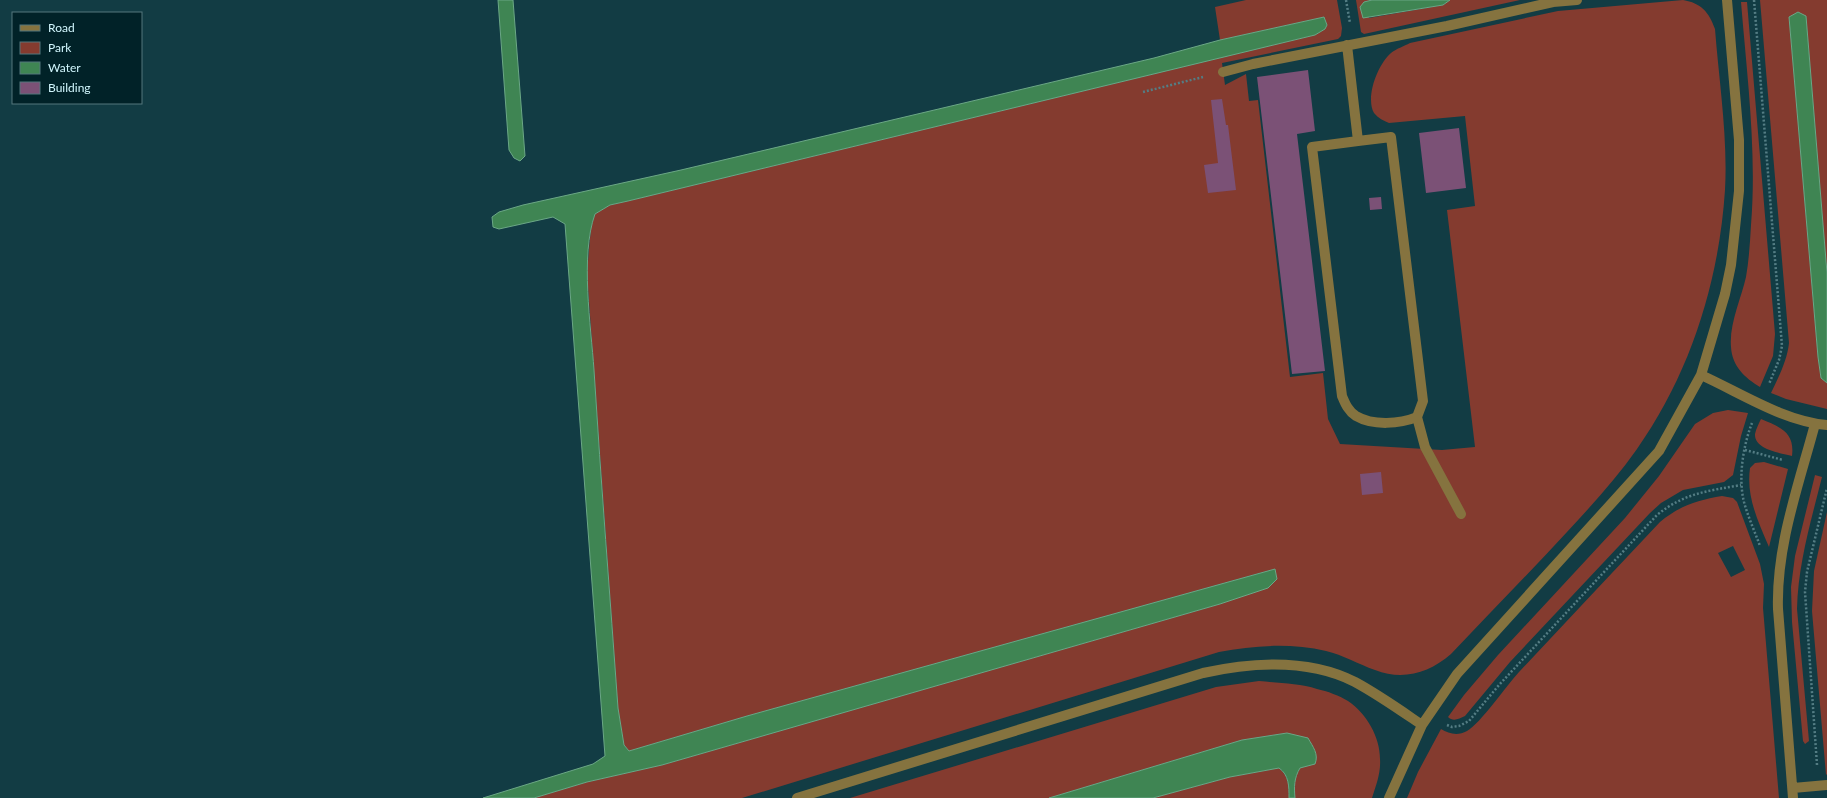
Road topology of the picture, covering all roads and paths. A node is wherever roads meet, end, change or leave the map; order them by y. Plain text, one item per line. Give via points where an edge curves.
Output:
1 (1577, 0) edge
2 (1727, 0) edge
3 (1754, 0) edge
4 (1347, 45) junction
5 (1223, 72) joint
6 (1143, 92) dead end
7 (1358, 141) junction
8 (1701, 375) junction
9 (1760, 403) junction
10 (1417, 416) junction
11 (1815, 424) junction
12 (1827, 425) edge
13 (1741, 485) junction
14 (1827, 488) edge
15 (1461, 514) dead end
16 (1762, 550) dead end
17 (1430, 714) junction
18 (1422, 725) junction
19 (1823, 785) edge
20 (1793, 793) edge
21 (797, 798) edge
22 (1389, 798) edge

1 - 4 street via 1553,2
2 - 8 street via 1739,140 1739,191 1731,265
3 - 9 path via 1782,346 1780,360
4 - 5 street
4 - 7 street
5 - 6 path
7 - 10 street via 1391,137 1423,401
7 - 10 street via 1312,147 1342,396 1348,409 1356,416 1370,421 1405,422
8 - 9 street
8 - 17 street via 1659,451 1457,674
9 - 11 street
9 - 13 path via 1749,431
10 - 15 street via 1425,447
11 - 12 street
11 - 20 street via 1783,542 1777,584
13 - 16 path via 1744,502
13 - 17 path via 1682,498 1657,515 1504,679 1469,721 1452,727
14 - 19 path via 1807,572 1805,592
17 - 18 street
18 - 21 street via 1360,685 1329,672 1296,666 1256,664 1203,673
18 - 22 street
19 - 20 street

